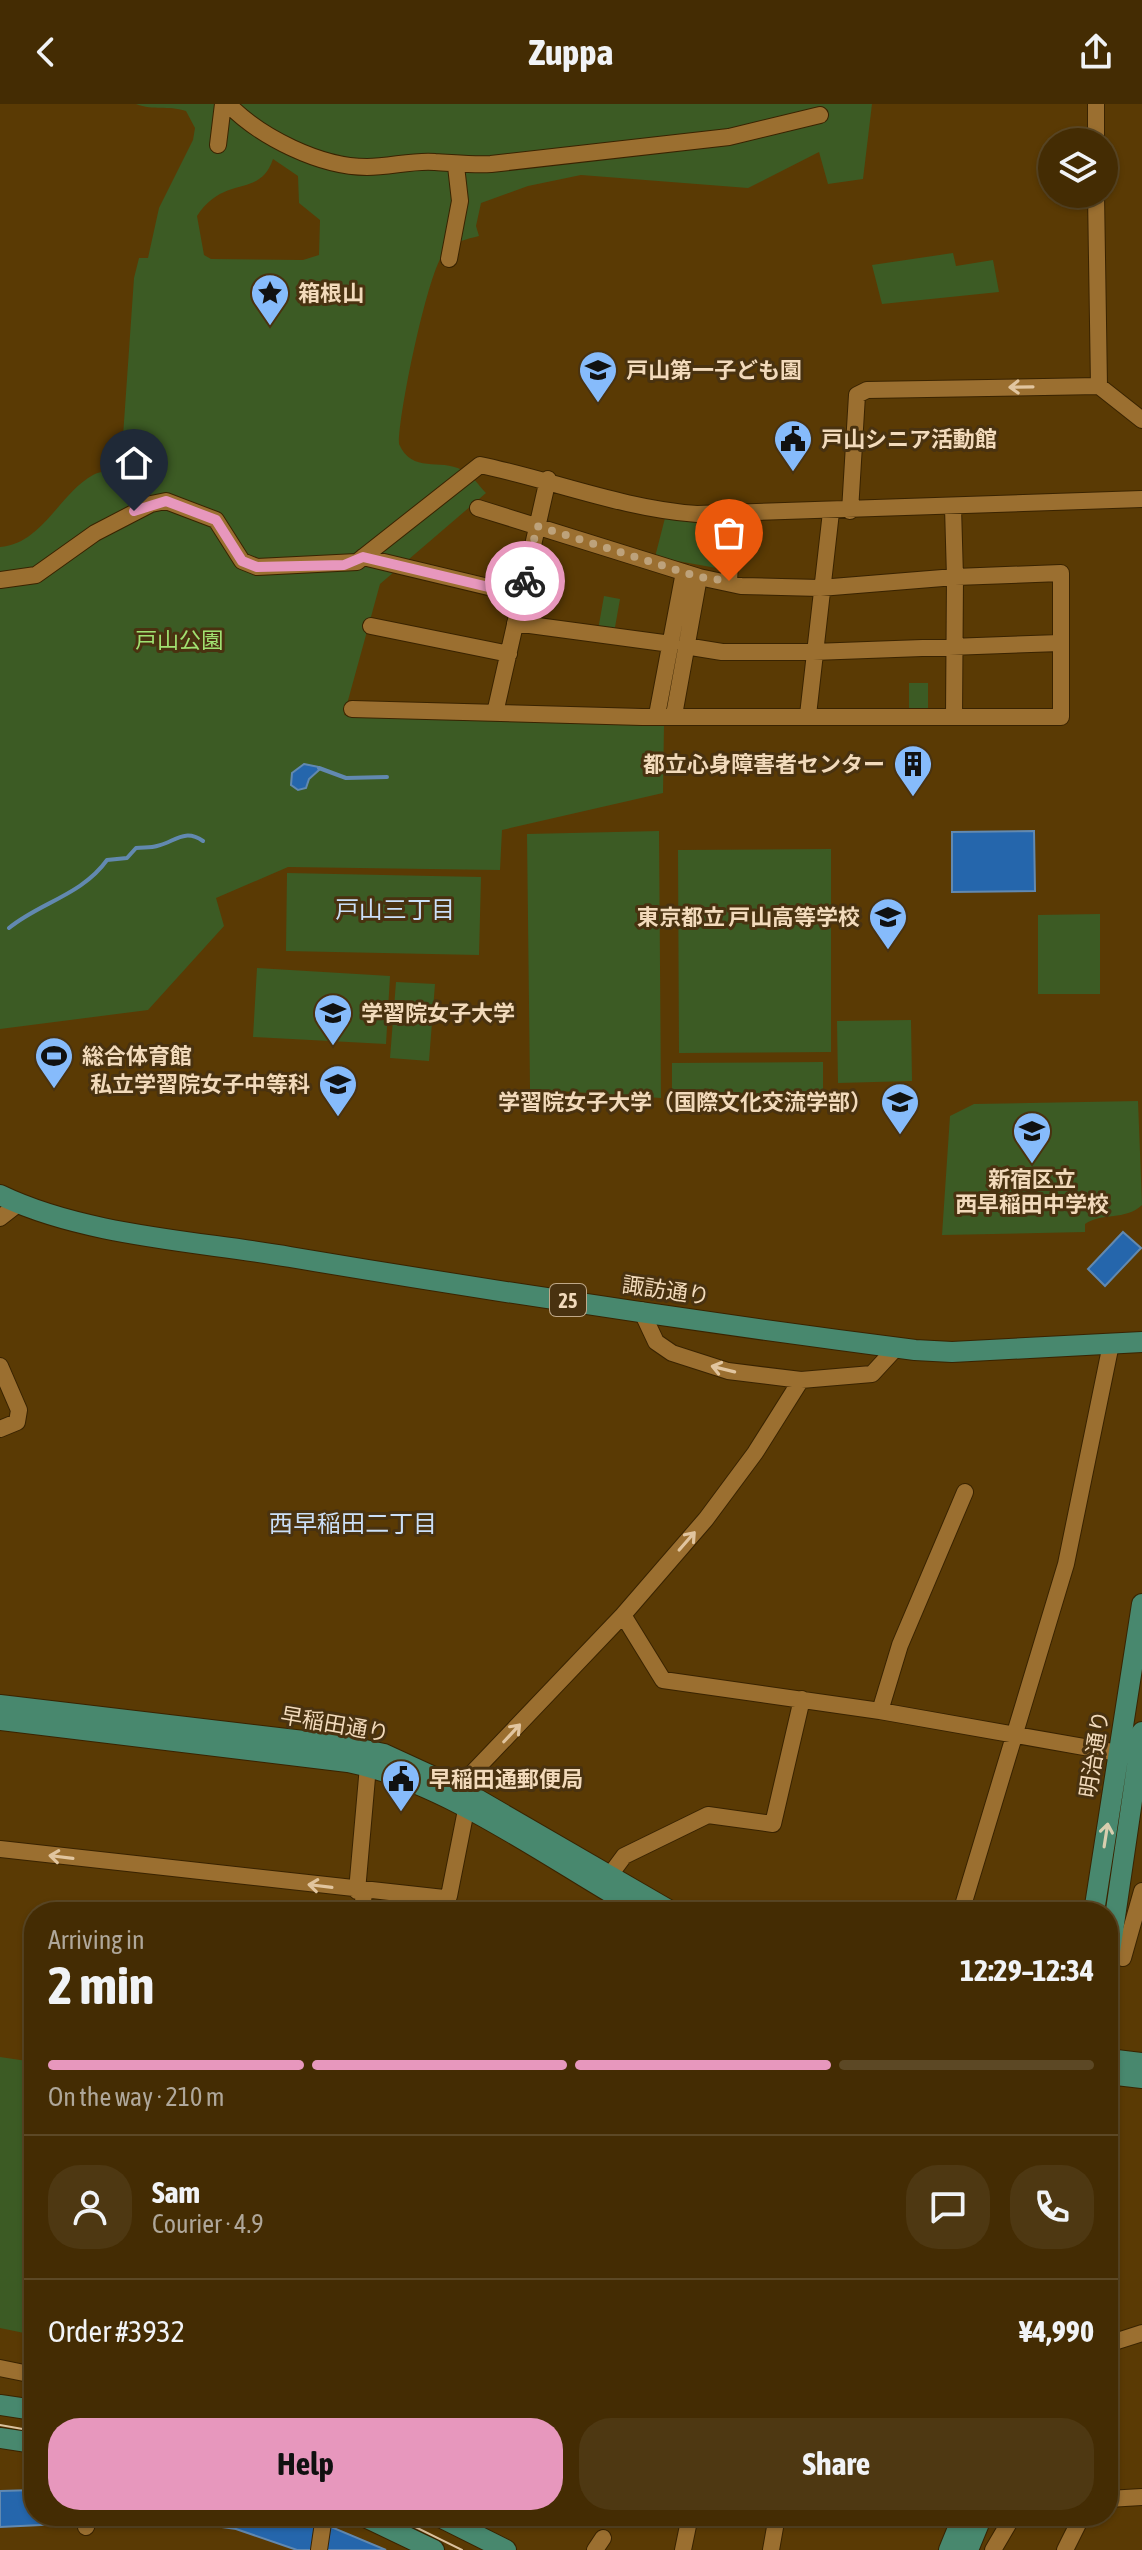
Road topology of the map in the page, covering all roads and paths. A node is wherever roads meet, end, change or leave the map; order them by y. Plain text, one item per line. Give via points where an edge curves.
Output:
1 (225, 104) edge
2 (1096, 104) edge
3 (820, 115) dead end
4 (1096, 128) edge
5 (218, 145) dead end
6 (456, 166) junction
7 (1096, 208) edge
8 (449, 259) dead end
9 (1099, 386) junction
10 (1142, 420) edge
11 (548, 479) junction
12 (1142, 499) edge
13 (953, 507) junction
14 (478, 508) dead end
15 (850, 511) junction
16 (831, 512) junction
17 (733, 514) junction
18 (537, 526) junction
19 (363, 557) junction
20 (692, 574) junction
21 (955, 577) junction
22 (0, 580) edge
23 (729, 581) junction
24 (820, 588) junction
25 (522, 595) junction
26 (515, 623) junction
27 (371, 626) dead end
28 (1060, 643) junction
29 (678, 645) junction
30 (954, 646) junction
31 (813, 652) junction
32 (509, 654) junction
33 (352, 709) dead end
34 (495, 713) junction
35 (666, 715) junction
36 (808, 715) junction
37 (954, 716) junction
38 (9, 1200) edge
39 (0, 1218) edge
40 (641, 1310) junction
41 (1142, 1342) edge
42 (1111, 1344) junction
43 (896, 1348) junction
44 (0, 1366) edge
45 (801, 1380) junction
46 (0, 1429) edge
47 (965, 1492) dead end
48 (1142, 1604) edge
49 (623, 1615) junction
50 (802, 1699) junction
51 (0, 1705) edge
52 (880, 1711) junction
53 (0, 1720) edge
54 (1142, 1732) edge
55 (1013, 1737) junction
56 (1118, 1753) junction
57 (368, 1766) junction
58 (458, 1788) junction
59 (466, 1810) junction
60 (0, 1849) edge
61 (610, 1875) junction
62 (360, 1891) junction
63 (1142, 1891) edge
64 (361, 1902) edge
65 (627, 1902) edge
66 (655, 1902) edge
67 (964, 1902) edge
68 (1096, 1902) edge
69 (1118, 1944) edge
70 (1118, 1957) edge
71 (1118, 2060) edge
72 (1142, 2063) edge
73 (1118, 2075) edge
74 (1142, 2078) edge
75 (1142, 2333) edge
76 (1118, 2341) edge
77 (0, 2368) edge
78 (24, 2373) edge
79 (0, 2405) edge
80 (24, 2409) edge
81 (0, 2438) edge
82 (24, 2442) edge
83 (1142, 2497) edge
84 (1118, 2498) edge
85 (322, 2526) edge
86 (384, 2526) edge
87 (458, 2526) edge
88 (688, 2526) edge
89 (775, 2526) edge
90 (959, 2526) edge
91 (978, 2526) edge
92 (1007, 2526) edge
93 (1077, 2526) edge
94 (319, 2550) edge
95 (434, 2550) edge
96 (506, 2550) edge
97 (683, 2550) edge
98 (771, 2550) edge
99 (949, 2550) edge
100 (968, 2550) edge
101 (993, 2550) edge
102 (1065, 2550) edge

1 - 5 street
1 - 6 street via 285,142 338,163
2 - 4 street
3 - 6 street via 729,137
6 - 8 street via 460,201
7 - 9 street
9 - 10 street
9 -> 15 street via 867,390 857,395
11 - 17 street via 663,511
11 - 18 street
11 - 19 street via 480,465
12 - 13 street
13 - 15 street
13 - 21 street
14 - 18 street
15 - 16 street
16 - 17 street
16 - 24 street
17 - 23 street
18 - 20 street
18 - 25 street
19 - 22 street via 344,565 257,567 242,561 216,520 166,501 95,533 36,575
19 - 25 street
20 - 23 street
20 - 29 street
21 - 24 street
21 - 28 street via 1061,573
21 - 30 street
23 - 24 street via 741,586
24 - 31 street
25 - 26 street
26 - 29 street
26 - 32 street
27 - 32 street
28 - 30 street
28 - 37 street via 1061,717
29 - 31 street via 722,652
29 - 35 street
30 - 31 street
30 - 37 street
31 - 36 street
32 - 34 street
33 - 34 street
34 - 35 street
35 - 36 street
36 - 37 street
38 - 39 street
38 - 40 main road, 諏訪通り / 25 via 106,1227
40 - 43 main road, 諏訪通り / 25
45 -> 40 street via 728,1371 672,1353 652,1339
41 - 42 main road, 諏訪通り / 25
42 - 43 main road, 諏訪通り / 25 via 952,1352
42 - 55 street via 1066,1564
43 - 45 street via 872,1374
44 - 46 street via 19,1410 17,1422
49 -> 45 street via 706,1519
47 - 52 street via 900,1645
48 - 56 main road, 明治通り
49 - 50 street via 663,1680
58 -> 49 street
50 - 52 street
50 - 61 street via 773,1824 708,1815 624,1856
51 - 58 main road, 早稲田通り via 364,1749
52 - 55 street
53 - 57 main road, 早稲田通り
54 - 69 main road, 明治通り
55 - 56 street
55 - 67 street
68 -> 56 main road, 明治通り
57 - 59 main road, 早稲田通り
57 - 62 street
58 - 61 main road, 早稲田通り
59 - 62 street via 449,1896
59 - 65 main road, 早稲田通り
62 -> 60 street
61 - 66 main road, 早稲田通り
62 - 64 street
63 - 70 street
71 - 72 main road
73 - 74 main road
75 - 76 street
77 - 78 street
79 - 80 main road
81 - 82 main road
83 - 84 street
85 - 94 street
86 - 95 main road
87 - 96 main road
88 - 97 street
89 - 98 street
90 - 99 main road
91 - 100 main road
92 - 101 street
93 - 102 street

